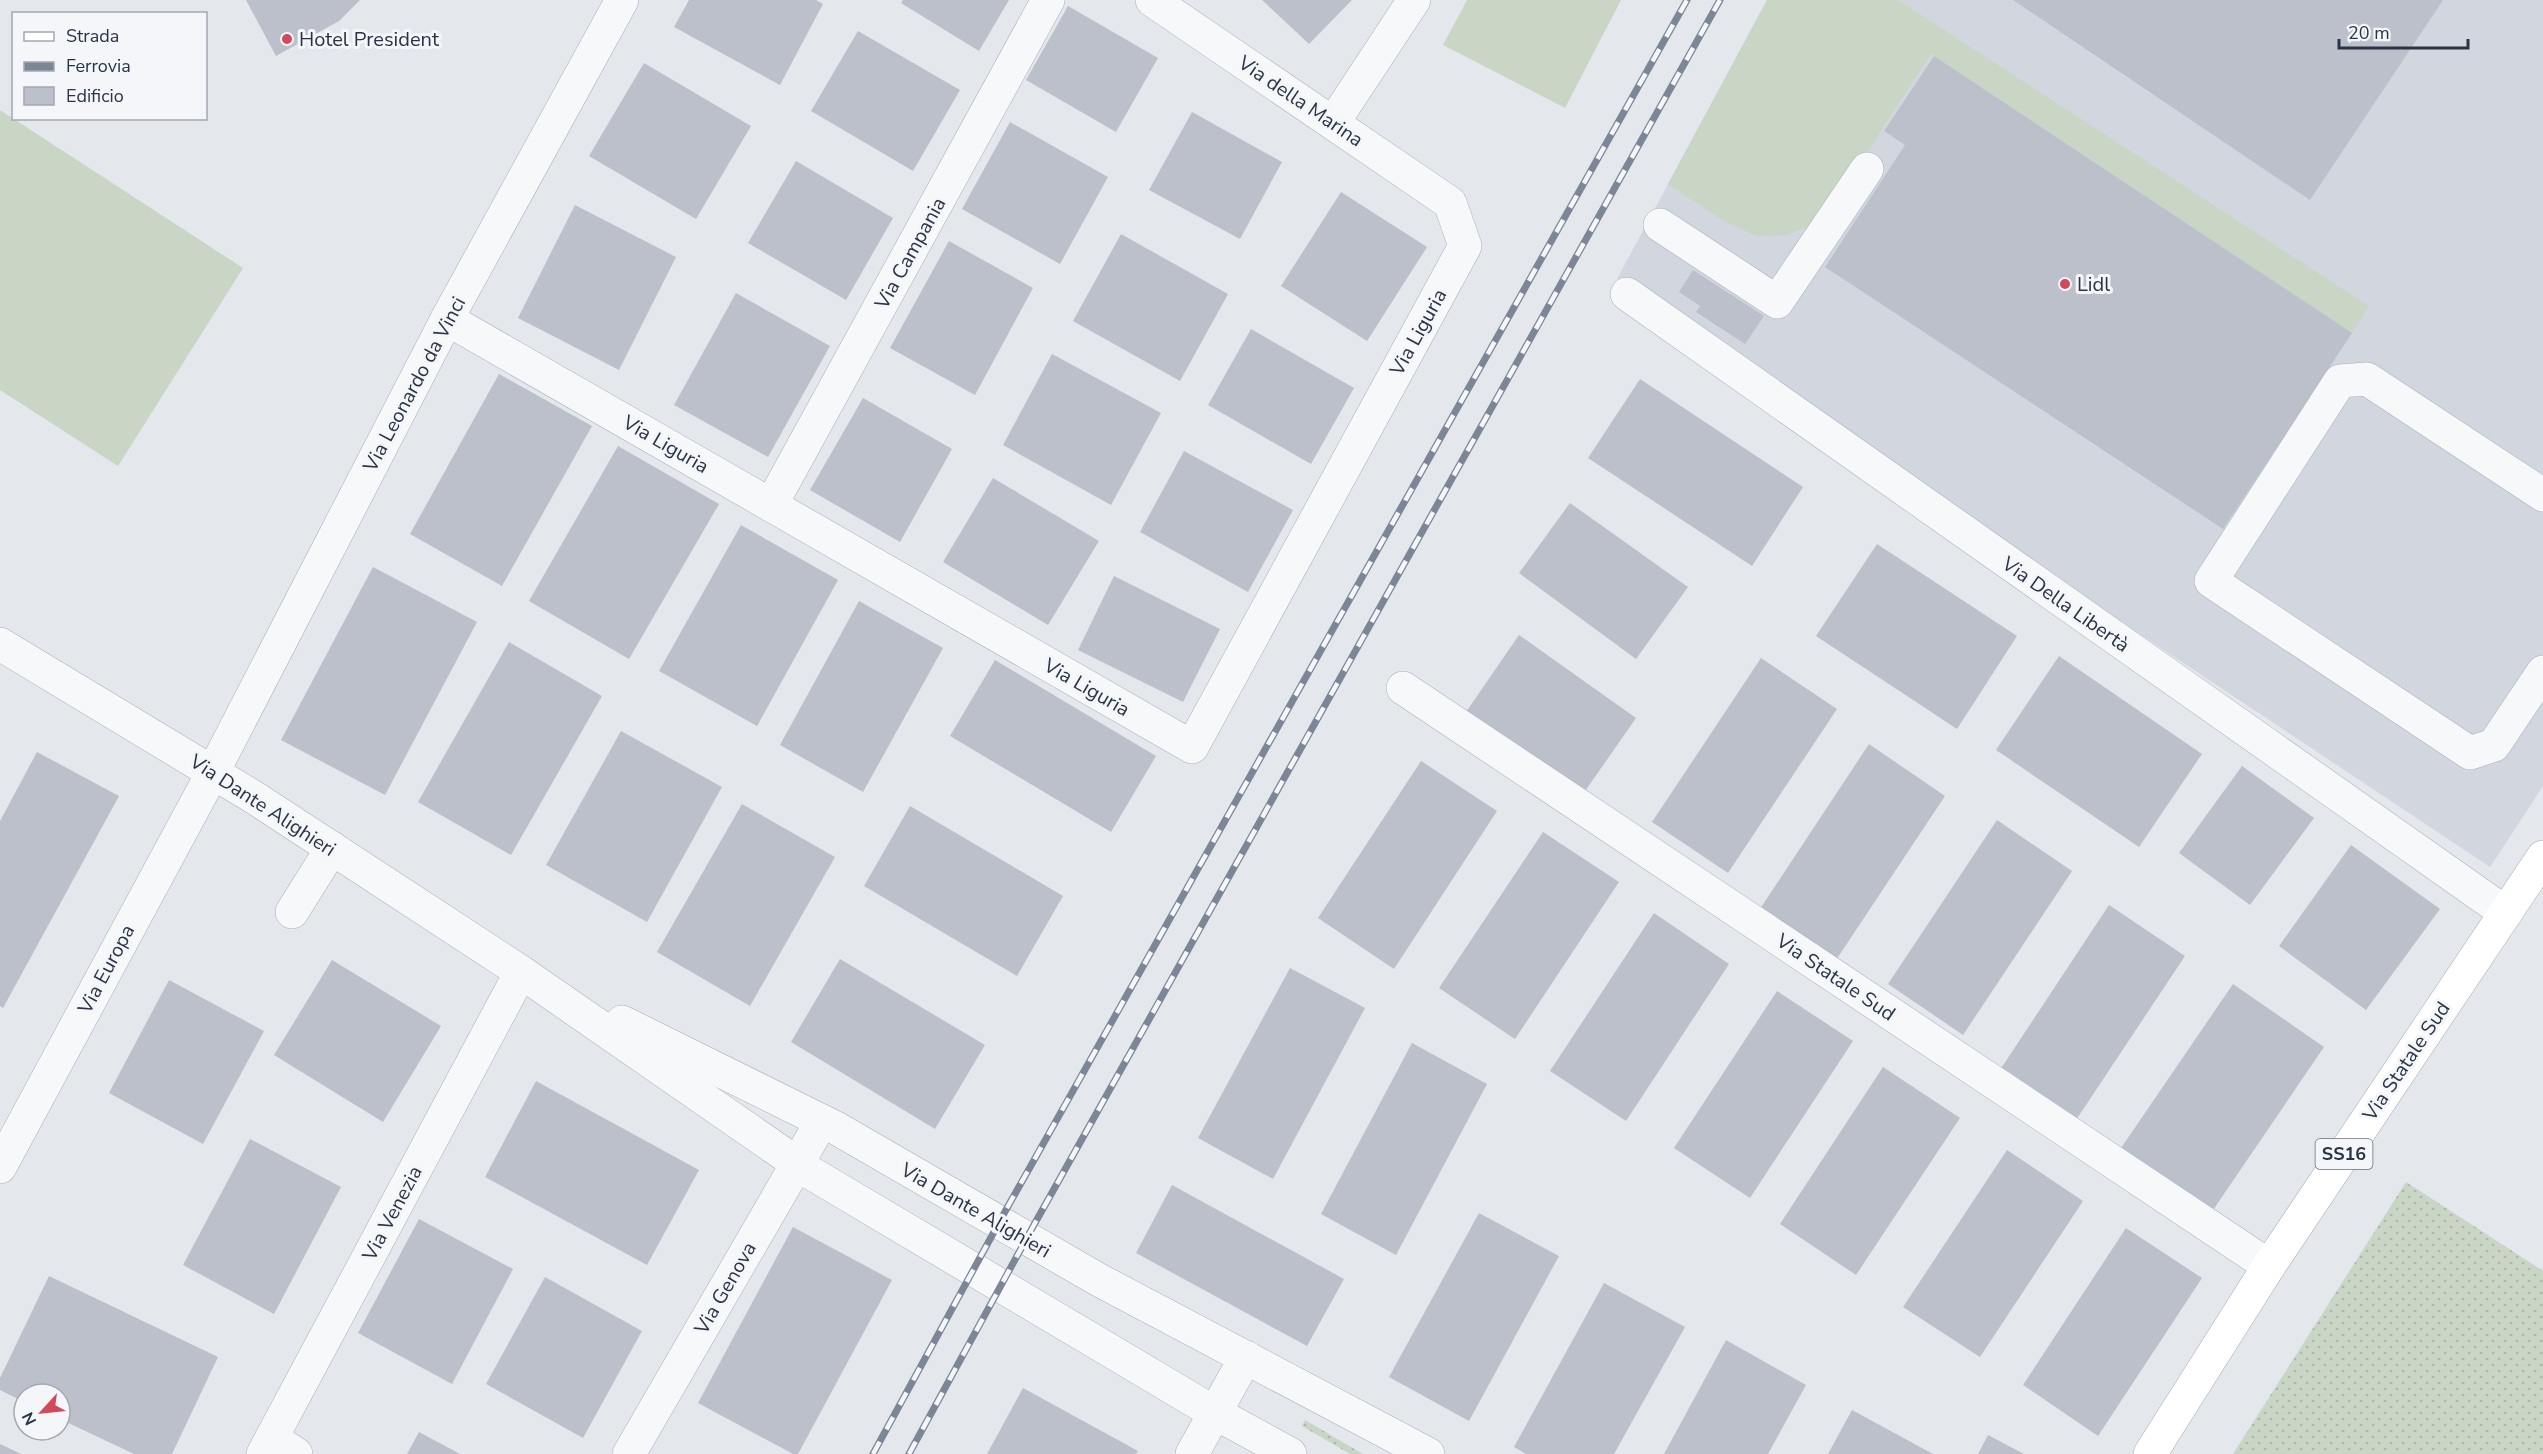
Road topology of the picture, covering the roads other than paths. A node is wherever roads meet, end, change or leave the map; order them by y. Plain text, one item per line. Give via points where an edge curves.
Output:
1 (622, 0) edge
2 (1048, 0) edge
3 (1152, 0) edge
4 (1414, 0) edge
5 (1333, 123) junction
6 (1867, 169) dead end
7 (1450, 202) joint
8 (1660, 225) dead end
9 (1627, 294) dead end
10 (447, 319) junction
11 (2543, 495) edge
12 (771, 505) junction
13 (0, 644) edge
14 (2543, 672) edge
15 (1403, 688) dead end
16 (213, 772) junction
17 (332, 848) junction
18 (2543, 857) edge
19 (292, 912) dead end
20 (2506, 913) junction
21 (521, 972) junction
22 (822, 1121) junction
23 (797, 1164) junction
24 (0, 1167) edge
25 (2269, 1266) junction
26 (1246, 1357) junction
27 (1215, 1413) junction
28 (277, 1448) edge
29 (629, 1454) edge
30 (1192, 1454) edge
31 (1290, 1454) edge
32 (1428, 1454) edge
33 (2150, 1454) edge

1 - 10 street, Via Leonardo da Vinci
2 - 12 street, Via Campania
3 - 5 street, Via della Marina
4 - 5 street
5 - 7 street, Via della Marina
6 - 8 street via 1777,302
7 - 12 street, Via Liguria via 1465,246 1192,747
9 - 20 street, Via Della Libertà
10 - 12 street, Via Liguria
10 - 16 street, Via Leonardo da Vinci
11 - 14 street via 2367,379 2340,381 2211,581 2470,753 2494,745
13 - 16 street, Via Dante Alighieri
15 - 25 street, Via Statale Sud
16 - 17 street, Via Dante Alighieri
16 - 24 street, Via Europa
17 - 19 street
17 - 21 street, Via Dante Alighieri
18 - 20 main road, Via Statale Sud / SS16
20 - 25 main road, Via Statale Sud / SS16
21 - 22 street, Via Dante Alighieri
21 - 23 street, Via Dante Alighieri
21 - 28 street, Via Venezia
22 - 23 street, Via Genova
22 - 26 street, Via Dante Alighieri via 1099,1280
23 - 27 street, Via Dante Alighieri
23 - 29 street, Via Genova
25 - 33 main road, Via Statale Sud / SS16
26 - 27 street
26 - 32 street, Via Dante Alighieri
27 - 30 street
27 - 31 street, Via Dante Alighieri

